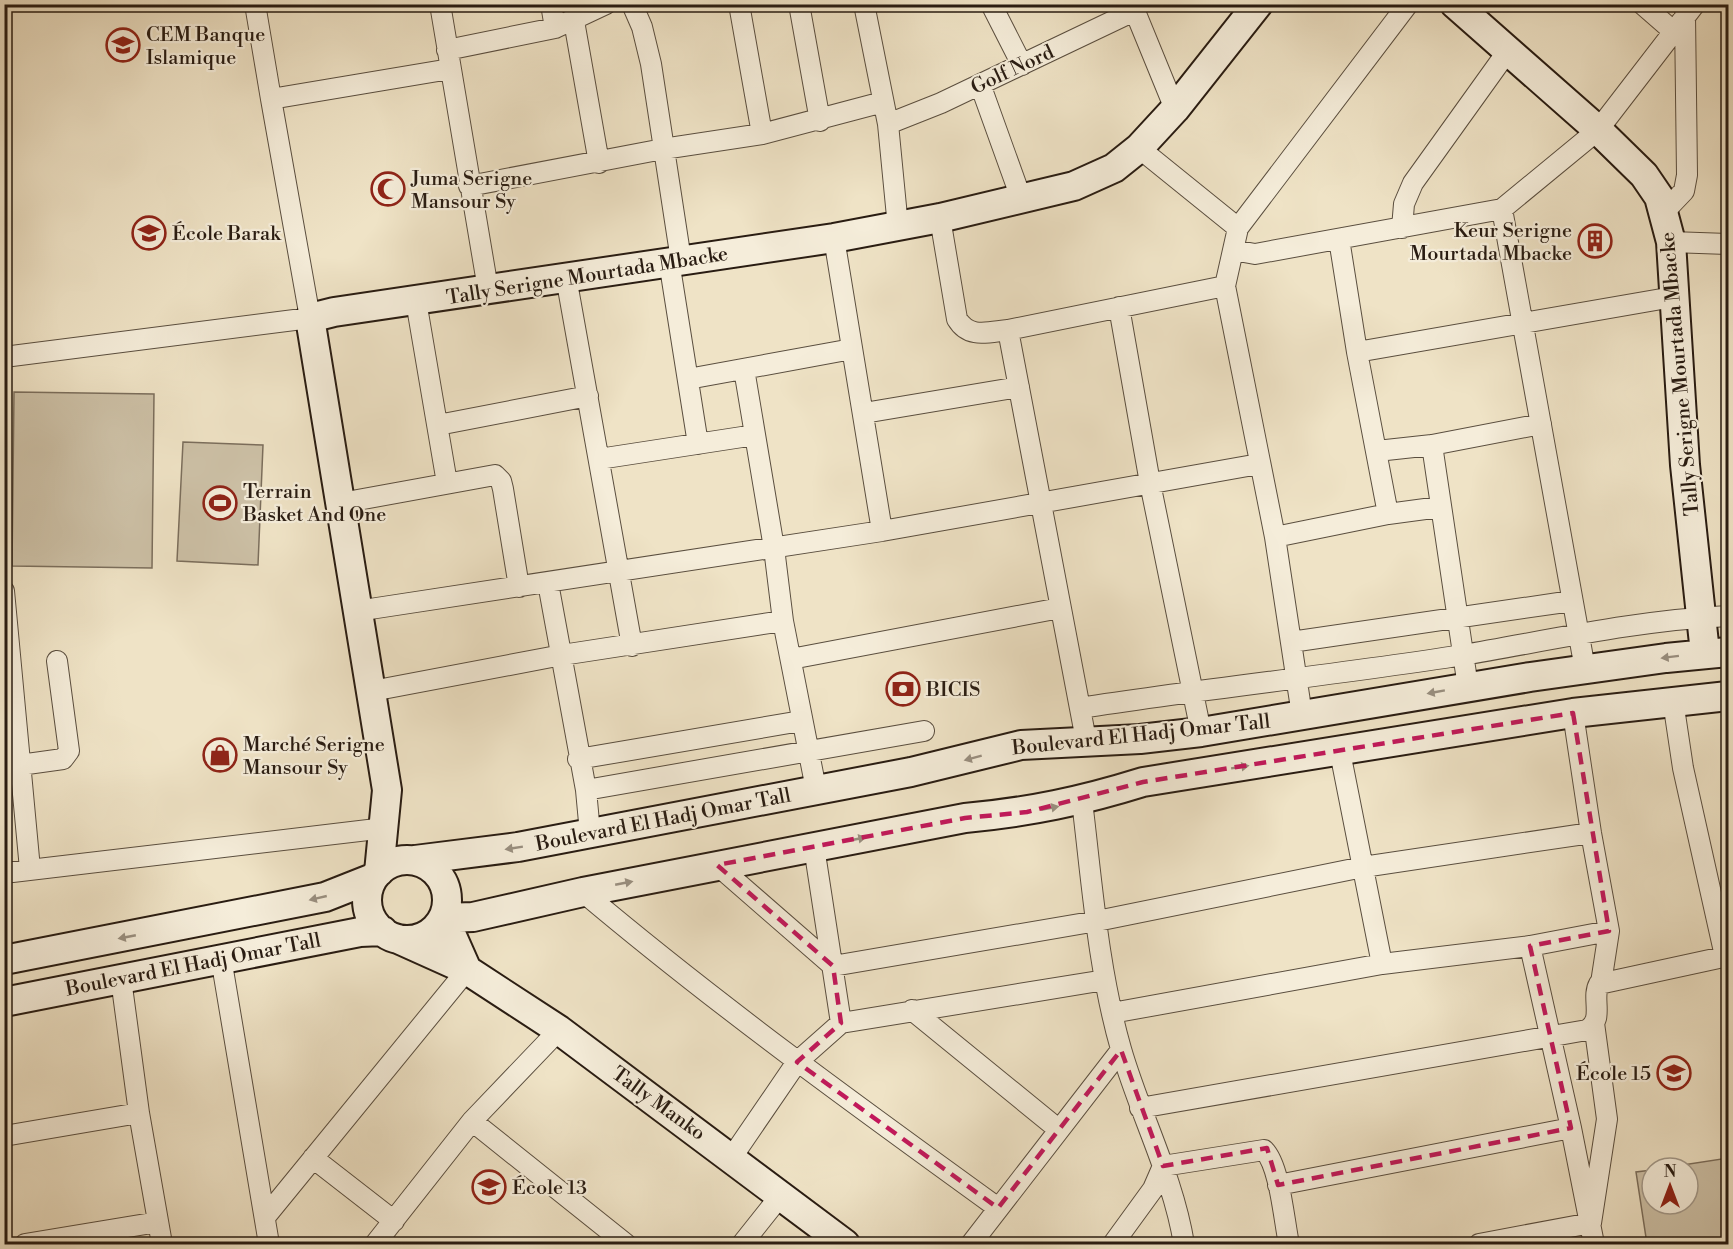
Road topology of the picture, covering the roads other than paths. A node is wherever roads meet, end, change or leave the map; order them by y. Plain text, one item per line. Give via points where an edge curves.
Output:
1 (255, 4) edge
2 (440, 4) edge
3 (552, 4) edge
4 (606, 4) edge
5 (632, 4) edge
6 (739, 4) edge
7 (799, 4) edge
8 (864, 4) edge
9 (991, 4) edge
10 (1408, 4) edge
11 (1455, 4) edge
12 (1642, 4) edge
13 (1255, 6) edge
14 (1133, 8) edge
15 (1684, 17) edge
16 (565, 25) junction
17 (447, 50) junction
18 (1507, 52) junction
19 (1022, 65) junction
20 (450, 69) junction
21 (980, 84) junction
22 (271, 99) junction
23 (883, 102) junction
24 (1175, 109) junction
25 (820, 121) junction
26 (888, 124) junction
27 (1598, 130) junction
28 (762, 134) junction
29 (1139, 148) junction
30 (663, 149) junction
31 (599, 162) junction
32 (469, 186) junction
33 (1021, 198) junction
34 (1502, 209) junction
35 (1664, 212) junction
36 (940, 218) junction
37 (898, 227) junction
38 (1238, 228) junction
39 (1402, 228) junction
40 (834, 238) junction
41 (1339, 239) junction
42 (1671, 242) junction
43 (1728, 244) edge
44 (1233, 250) junction
45 (675, 260) junction
46 (566, 277) junction
47 (1225, 286) junction
48 (488, 290) junction
49 (1673, 297) junction
50 (416, 302) junction
51 (1119, 306) junction
52 (310, 318) junction
53 (1523, 324) junction
54 (1008, 330) junction
55 (852, 349) junction
56 (1357, 352) junction
57 (4, 357) edge
58 (744, 369) junction
59 (688, 379) junction
60 (1019, 387) junction
61 (588, 396) junction
62 (864, 413) junction
63 (438, 424) junction
64 (1541, 424) junction
65 (755, 435) junction
66 (698, 444) junction
67 (1432, 445) junction
68 (1377, 451) junction
69 (599, 459) junction
70 (1259, 464) junction
71 (447, 483) junction
72 (1150, 483) junction
73 (1041, 502) junction
74 (341, 503) junction
75 (1440, 507) junction
76 (1388, 514) junction
77 (882, 531) junction
78 (1275, 537) junction
79 (774, 548) junction
80 (618, 573) junction
81 (548, 583) junction
82 (519, 587) junction
83 (4, 591) edge
84 (1572, 601) junction
85 (1060, 608) junction
86 (357, 611) junction
87 (1458, 616) junction
88 (1715, 617) edge
89 (783, 621) junction
90 (1579, 634) junction
91 (1291, 642) junction
92 (632, 646) junction
93 (1717, 653) edge
94 (562, 655) junction
95 (1463, 655) junction
96 (791, 659) junction
97 (57, 661) dead end
98 (1585, 669) junction
99 (1297, 679) junction
100 (1468, 687) junction
101 (1193, 690) junction
102 (372, 691) junction
103 (1728, 696) edge
104 (1673, 701) junction
105 (1080, 708) junction
106 (1574, 713) junction
107 (1302, 715) junction
108 (801, 721) junction
109 (924, 731) dead end
110 (1201, 732) junction
111 (1086, 740) junction
112 (807, 752) junction
113 (1340, 752) junction
114 (578, 759) junction
115 (20, 765) junction
116 (816, 789) junction
117 (387, 790) junction
118 (586, 790) junction
119 (1082, 801) junction
120 (385, 828) junction
121 (590, 833) junction
122 (1591, 833) junction
123 (814, 847) junction
124 (411, 860) junction
125 (717, 865) junction
126 (1363, 867) junction
127 (30, 869) junction
128 (4, 873) edge
129 (376, 875) junction
130 (583, 892) junction
131 (444, 918) junction
132 (1097, 921) junction
133 (1609, 931) junction
134 (390, 935) junction
135 (1530, 946) junction
136 (1726, 956) edge
137 (221, 958) junction
138 (4, 960) edge
139 (1382, 964) junction
140 (833, 966) junction
141 (467, 969) junction
142 (121, 979) junction
143 (1105, 980) junction
144 (1601, 983) junction
145 (4, 1002) edge
146 (912, 1010) junction
147 (1112, 1013) junction
148 (841, 1023) junction
149 (1594, 1023) junction
150 (559, 1030) junction
151 (1550, 1036) junction
152 (1121, 1050) junction
153 (797, 1062) junction
154 (1140, 1108) junction
155 (139, 1113) junction
156 (472, 1121) junction
157 (1571, 1128) junction
158 (1058, 1129) junction
159 (4, 1136) edge
160 (732, 1157) junction
161 (314, 1158) junction
162 (1163, 1166) junction
163 (1278, 1185) junction
164 (781, 1195) junction
165 (998, 1208) junction
166 (266, 1216) junction
167 (394, 1221) junction
168 (158, 1222) junction
169 (1591, 1223) junction
170 (25, 1245) edge
171 (162, 1245) edge
172 (269, 1245) edge
173 (375, 1245) edge
174 (626, 1245) edge
175 (742, 1245) edge
176 (845, 1245) edge
177 (971, 1245) edge
178 (1113, 1245) edge
179 (1185, 1245) edge
180 (1289, 1245) edge
181 (1479, 1245) edge
182 (1594, 1245) edge

1 - 22 street
2 - 17 street
3 - 16 street
4 - 16 street
5 - 30 street via 651,64
6 - 28 street
7 - 25 street
8 - 23 street
9 - 19 street
10 - 38 street
11 - 18 main road, Tally Serigne Mourtada Mbacke
12 - 15 street
13 - 24 main road, Tally Serigne Mourtada Mbacke
14 - 19 street, Golf Nord
14 - 24 street
15 - 27 street
15 - 35 street via 1687,175 1684,191
16 - 17 street
16 - 31 street
17 - 20 street
18 - 27 main road, Tally Serigne Mourtada Mbacke
18 - 39 street via 1413,183 1404,204
19 - 21 street, Golf Nord
20 - 22 street
20 - 32 street
21 - 26 street, Golf Nord
21 - 33 street
22 - 52 street
23 - 25 street
23 - 26 street
24 - 29 main road, Tally Serigne Mourtada Mbacke
25 - 28 street
26 - 37 street
27 - 34 street
27 - 35 main road, Tally Serigne Mourtada Mbacke via 1644,175
28 - 30 street
29 - 33 main road, Tally Serigne Mourtada Mbacke via 1094,178
29 - 38 street
30 - 31 street
30 - 45 street
31 - 32 street
32 - 48 street
33 - 36 main road, Tally Serigne Mourtada Mbacke
34 - 39 street
34 - 53 street
35 - 42 main road, Tally Serigne Mourtada Mbacke
36 - 37 main road, Tally Serigne Mourtada Mbacke
36 - 54 street via 957,319 962,327 975,333
37 - 40 main road, Tally Serigne Mourtada Mbacke
38 - 44 street
39 - 41 street
40 - 45 main road, Tally Serigne Mourtada Mbacke
40 - 55 street
41 - 44 street via 1255,254
41 - 56 street
42 - 43 street
42 - 49 main road, Tally Serigne Mourtada Mbacke
44 - 47 street
45 - 46 main road, Tally Serigne Mourtada Mbacke
45 - 59 street
46 - 48 main road, Tally Serigne Mourtada Mbacke
46 - 61 street
47 - 51 street
47 - 70 street
48 - 50 main road, Tally Serigne Mourtada Mbacke
49 - 53 street
49 - 88 main road, Tally Serigne Mourtada Mbacke via 1685,465
50 - 52 main road, Tally Serigne Mourtada Mbacke
50 - 63 street
51 - 54 street
51 - 72 street
52 - 57 street
52 - 74 main road
53 - 56 street
53 - 64 street
54 - 60 street
55 - 58 street
55 - 62 street
56 - 68 street
58 - 59 street
58 - 65 street
59 - 66 street
60 - 62 street
60 - 73 street
61 - 63 street
61 - 69 street
62 - 77 street
63 - 71 street
64 - 67 street
64 - 84 street
65 - 66 street
65 - 79 street
66 - 69 street
67 - 68 street
67 - 75 street
68 - 76 street
69 - 80 street
70 - 72 street
70 - 78 street
71 - 74 street
71 - 82 street via 489,475 501,481
72 - 73 street
72 - 101 street
73 - 77 street
73 - 85 street
74 - 86 main road
75 - 76 street
75 - 87 street
76 - 78 street
77 - 79 street
78 - 91 street
79 - 80 street
79 - 89 street
80 - 81 street
80 - 92 street
81 - 82 street
81 - 94 street
82 - 86 street
83 - 115 street
84 - 87 street
84 - 90 street
85 - 96 street
85 - 105 street
86 - 102 main road
87 - 91 street
87 - 95 street
88 - 90 street
88 - 93 main road, Tally Serigne Mourtada Mbacke
89 - 92 street
89 - 96 street
90 - 95 street
90 - 98 street
91 - 99 street
92 - 94 street
93 -> 98 main road, Boulevard El Hadj Omar Tall
94 - 102 street
94 - 114 street
95 - 99 street
95 - 100 street
96 - 108 street
97 - 115 street via 69,751 63,759
98 - 100 main road, Boulevard El Hadj Omar Tall
99 - 101 street
99 - 107 street
100 -> 107 main road, Boulevard El Hadj Omar Tall
101 - 105 street
101 - 110 street
102 - 117 main road
103 - 104 main road
104 - 106 main road
104 - 136 street via 1683,768
105 - 111 street
106 - 113 main road
106 - 122 street
107 - 110 main road, Boulevard El Hadj Omar Tall
108 - 112 street
108 - 114 street
109 - 112 street
110 - 111 main road, Boulevard El Hadj Omar Tall
111 -> 116 main road, Boulevard El Hadj Omar Tall via 1021,745 911,772
112 - 116 street
112 - 118 street
119 -> 113 main road via 1143,782
113 - 126 street
114 - 118 street
115 - 127 street
116 - 121 main road, Boulevard El Hadj Omar Tall
117 - 120 main road
117 - 124 main road
118 - 121 street
123 -> 119 main road via 965,818
119 - 132 street
120 - 127 street
120 - 129 main road
121 -> 124 main road, Boulevard El Hadj Omar Tall via 518,847
122 - 126 street
122 - 133 street
123 - 125 main road
123 - 140 street
124 - 129 main road via 392,863
124 - 131 main road via 432,868 444,882 448,900
130 -> 125 main road
125 - 140 street
126 - 132 street
126 - 139 street
127 - 128 street
129 - 134 main road via 369,887 368,907 374,924
129 -> 138 main road, Boulevard El Hadj Omar Tall via 325,897
130 - 131 main road via 473,917
130 - 153 street
131 - 134 main road via 429,934 409,940
131 - 141 main road
132 - 140 street
132 - 143 street
133 - 135 street
133 - 144 street
134 - 137 main road, Boulevard El Hadj Omar Tall via 360,932
134 - 141 main road, Tally Manko
135 - 139 street
135 - 151 street
136 - 144 street
137 - 142 main road, Boulevard El Hadj Omar Tall
137 - 166 street
139 - 147 street
140 - 148 street
141 - 150 main road, Tally Manko
141 - 161 street
142 - 145 main road, Boulevard El Hadj Omar Tall
142 - 155 street
143 - 146 street
143 - 147 street
144 - 149 street via 1596,990
146 - 148 street
146 - 158 street
147 - 152 street
148 - 153 street
149 - 151 street via 1587,1030
149 - 169 street via 1607,1119
150 - 156 street
150 - 160 main road, Tally Manko
151 - 154 street
151 - 157 street
152 - 154 street
152 - 158 street via 1075,1113
153 - 160 street
153 - 165 street
154 - 162 street
155 - 159 street
155 - 168 street
156 - 167 street
156 - 174 street
157 - 163 street
157 - 169 street
158 - 165 street
160 - 164 main road, Tally Manko
161 - 166 street
161 - 167 street
162 - 163 street via 1264,1150
162 - 178 street via 1153,1188
162 - 179 street
163 - 180 street
164 - 175 street
164 - 176 main road, Tally Manko
165 - 177 street
166 - 172 street
167 - 173 street
168 - 170 street
168 - 171 street
169 - 181 street
169 - 182 street

